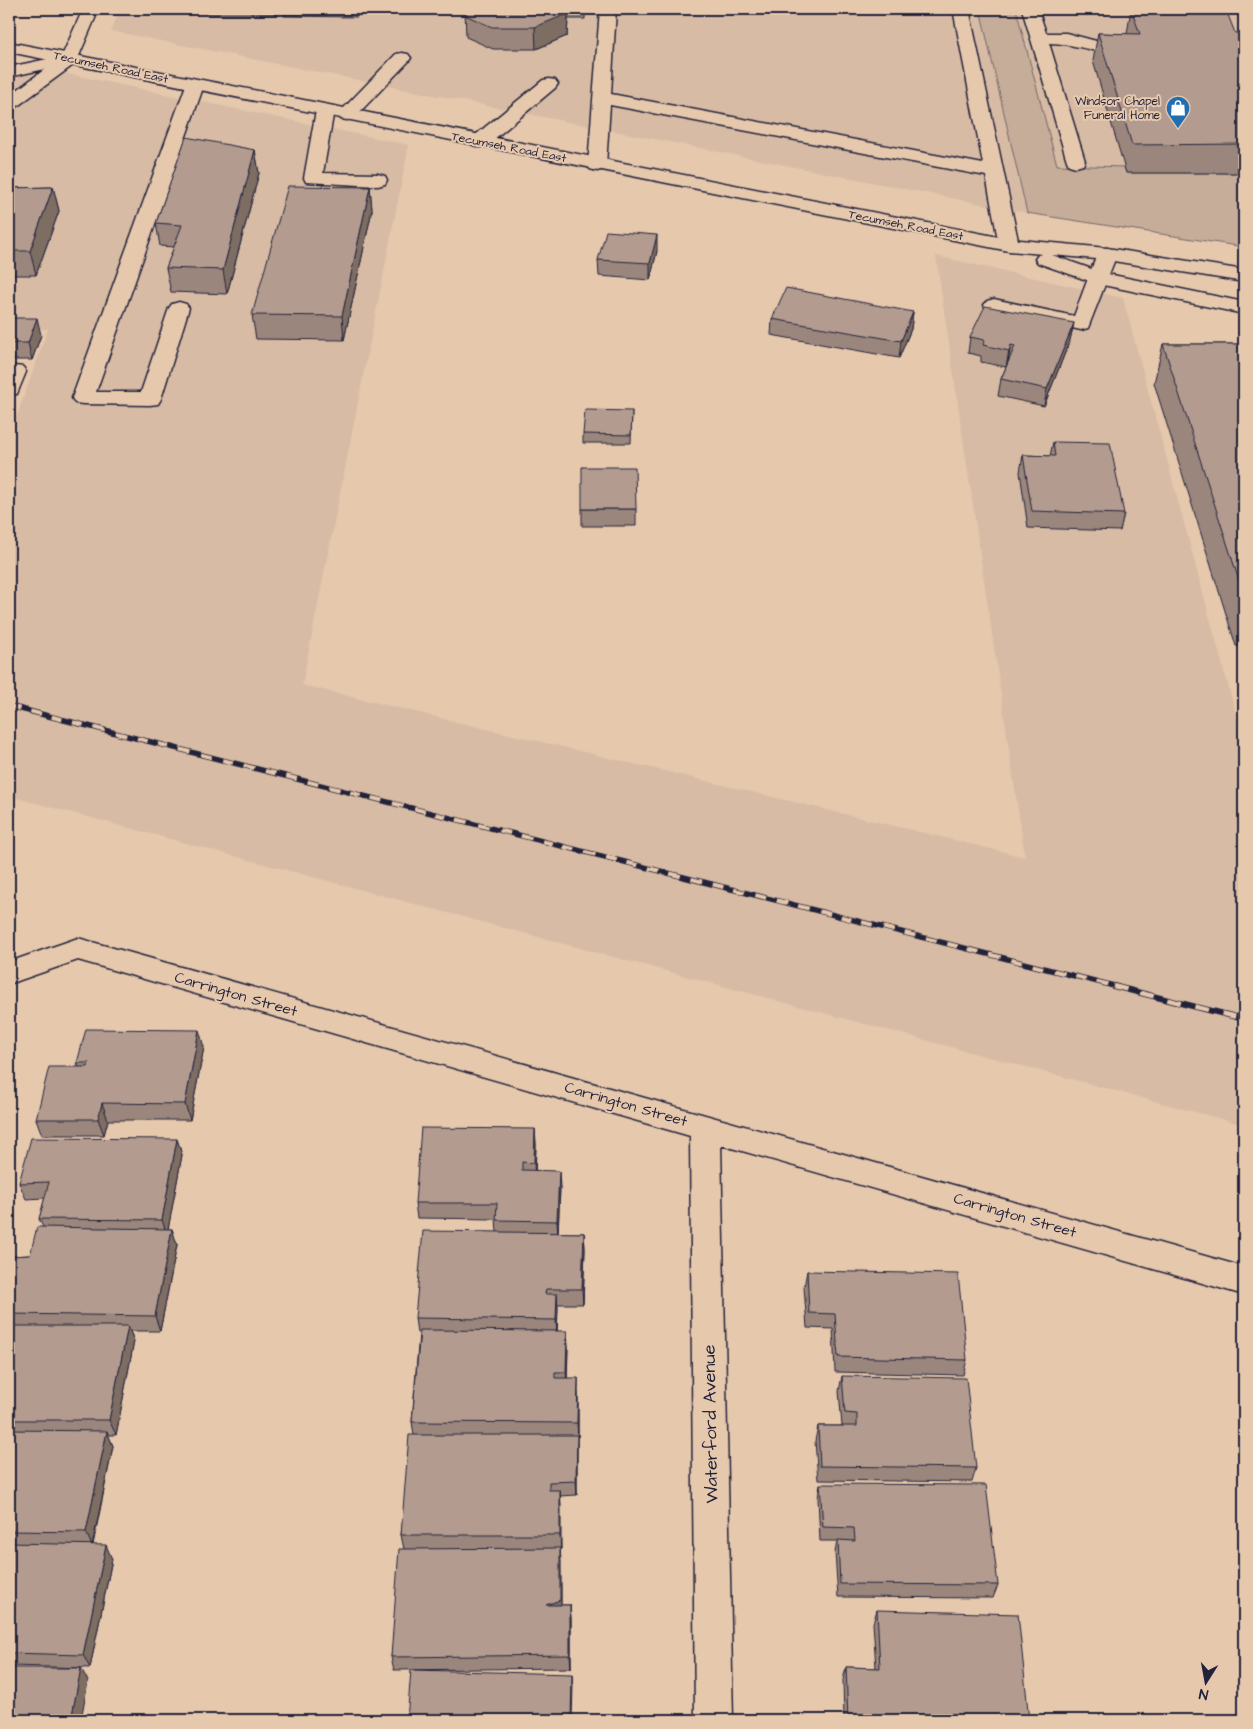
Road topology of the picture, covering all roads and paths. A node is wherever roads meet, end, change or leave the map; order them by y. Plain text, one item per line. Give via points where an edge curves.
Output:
1 (91, 9) edge
2 (608, 9) edge
3 (961, 9) edge
4 (1030, 9) edge
5 (1039, 38) junction
6 (9, 47) edge
7 (1149, 48) edge
8 (402, 58) dead end
9 (70, 59) junction
10 (9, 72) edge
11 (195, 84) junction
12 (549, 84) dead end
13 (602, 98) junction
14 (9, 104) edge
15 (325, 110) junction
16 (347, 114) junction
17 (480, 141) junction
18 (1076, 161) dead end
19 (597, 165) junction
20 (994, 172) junction
21 (378, 180) dead end
22 (1009, 245) junction
23 (1107, 254) junction
24 (1244, 276) edge
25 (1098, 278) junction
26 (994, 305) dead end
27 (179, 308) dead end
28 (1244, 308) edge
29 (9, 973) edge
30 (705, 1127) junction
31 (1244, 1281) edge
32 (714, 1720) edge

1 - 9 main road
2 - 13 main road
3 - 20 main road
4 - 5 main road
5 - 7 main road via 1066,38 1100,47
5 - 18 main road
6 - 9 main road, Tecumseh Road East
8 - 16 main road
9 - 10 main road
9 - 11 main road, Tecumseh Road East
9 - 14 main road
11 - 15 main road, Tecumseh Road East
11 - 27 main road via 83,398 150,400
12 - 17 main road
13 - 19 main road
13 - 20 main road
15 - 16 main road, Tecumseh Road East
15 - 21 main road via 313,178
16 - 17 main road, Tecumseh Road East
17 - 19 main road, Tecumseh Road East
19 - 22 main road, Tecumseh Road East
20 - 22 main road
22 - 23 main road, Tecumseh Road East
22 - 25 main road, Tecumseh Road East
23 - 24 main road, Tecumseh Road East
23 - 25 main road
25 - 26 main road via 1081,324
25 - 28 main road, Tecumseh Road East
29 - 30 main road, Carrington Street via 78,948
30 - 31 main road, Carrington Street
30 - 32 main road, Waterford Avenue

